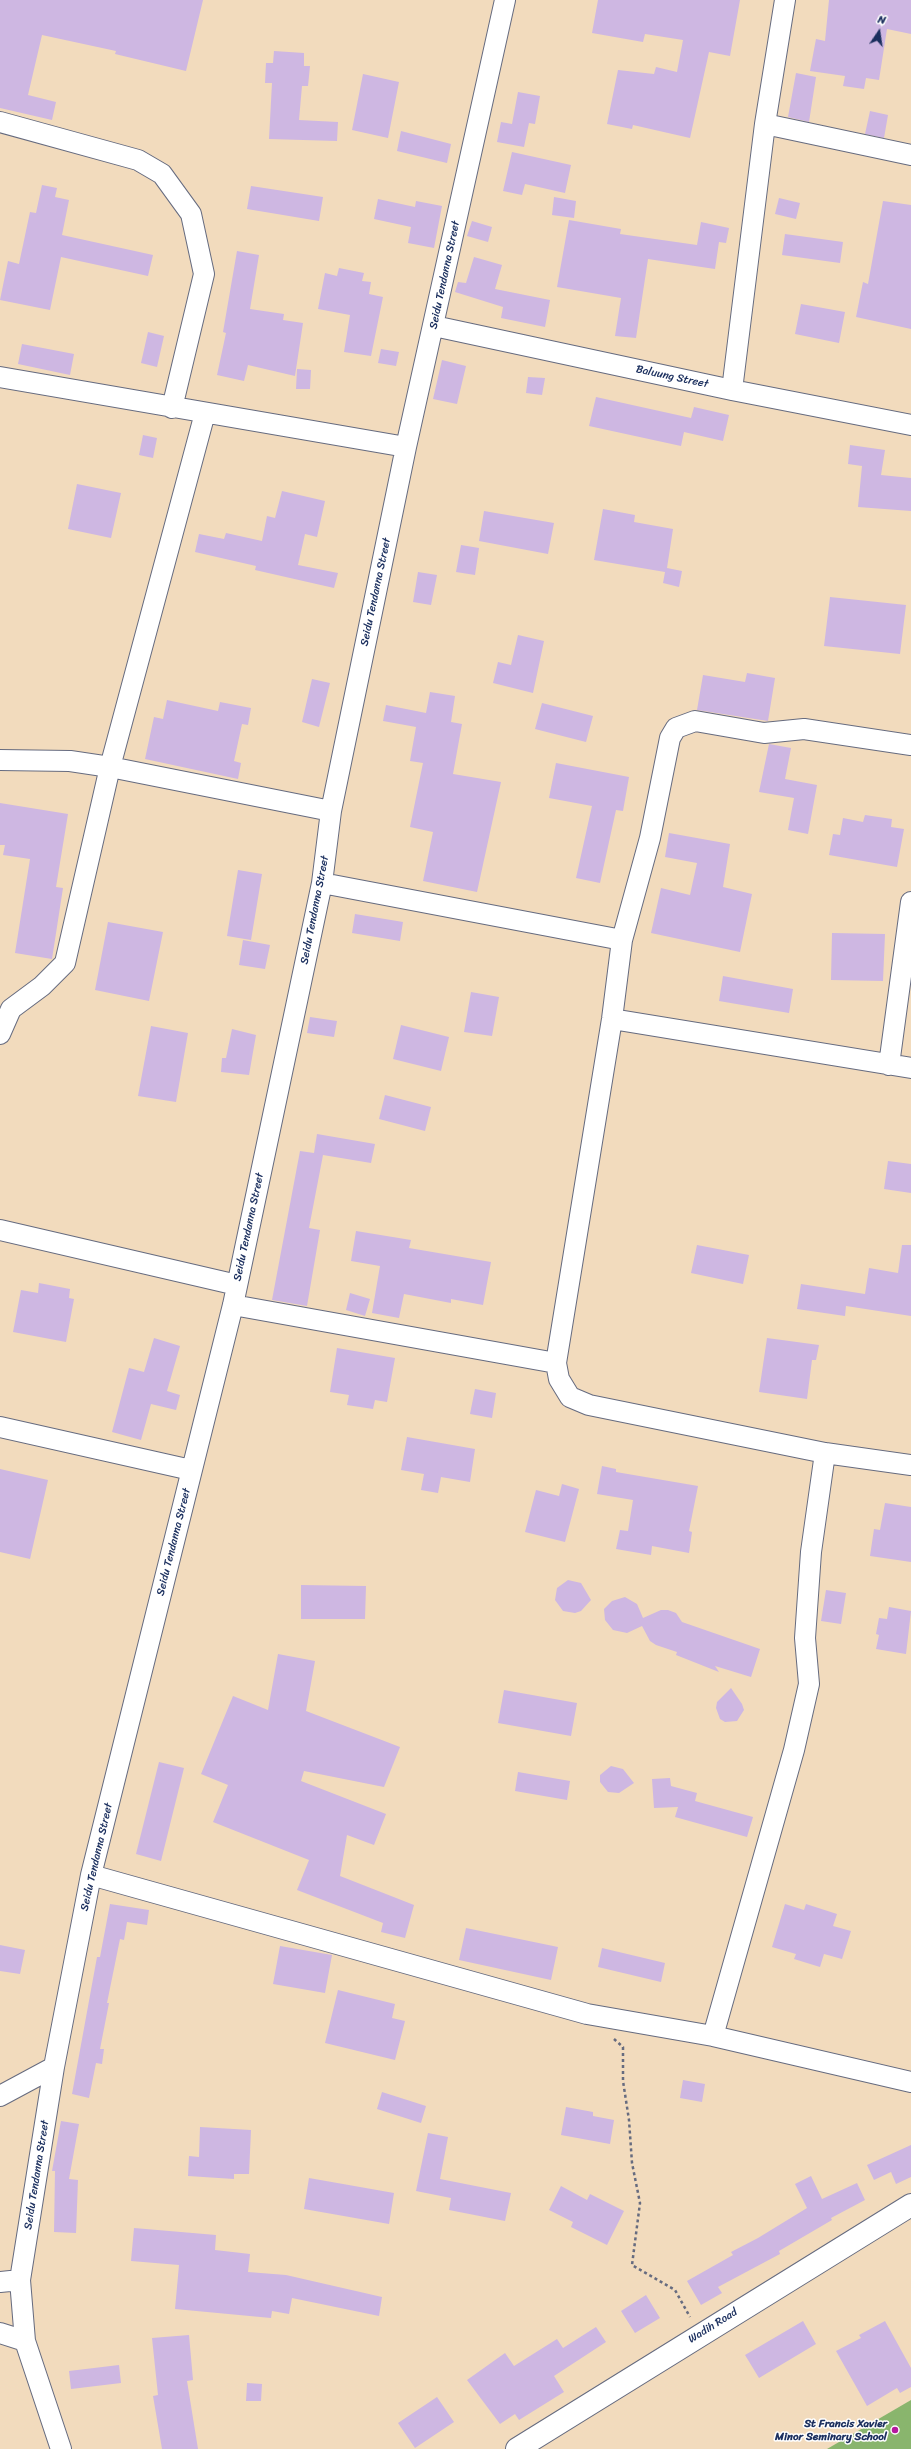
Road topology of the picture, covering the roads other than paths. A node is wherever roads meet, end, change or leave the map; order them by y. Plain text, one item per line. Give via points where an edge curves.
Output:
1 (505, 0) edge
2 (785, 0) edge
3 (0, 122) edge
4 (765, 124) junction
5 (911, 156) edge
6 (434, 326) junction
7 (1, 381) edge
8 (732, 390) junction
9 (172, 408) junction
10 (205, 413) junction
11 (911, 425) edge
12 (406, 447) junction
13 (911, 745) edge
14 (0, 760) edge
15 (110, 767) junction
16 (332, 811) junction
17 (322, 883) junction
18 (911, 902) edge
19 (622, 940) junction
20 (612, 1019) junction
21 (0, 1034) edge
22 (889, 1065) junction
23 (911, 1068) edge
24 (0, 1230) edge
25 (237, 1285) junction
26 (233, 1305) junction
27 (556, 1363) junction
28 (0, 1427) edge
29 (825, 1452) junction
30 (911, 1465) edge
31 (191, 1470) junction
32 (91, 1875) junction
33 (713, 2036) junction
34 (54, 2067) junction
35 (911, 2082) edge
36 (0, 2096) edge
37 (911, 2205) edge
38 (20, 2280) junction
39 (0, 2282) edge
40 (0, 2334) edge
41 (26, 2341) junction
42 (61, 2449) edge
43 (517, 2449) edge

1 - 6 street, Seidu Tendanna Street
2 - 4 street
3 - 9 street via 138,160 162,174 191,214 204,274
4 - 5 street
4 - 8 street
6 - 8 street, Baluung Street
6 - 12 street, Seidu Tendanna Street
7 - 9 street
8 - 11 street, Baluung Street
9 - 10 street
10 - 12 street
10 - 15 street
12 - 16 street, Seidu Tendanna Street
13 - 19 street via 804,729 764,733 695,721 676,728 670,738 650,838
14 - 15 street via 70,761
15 - 16 street
15 - 21 street via 65,963 42,986 11,1009
16 - 17 street, Seidu Tendanna Street
17 - 19 street
17 - 25 street, Seidu Tendanna Street
18 - 22 street
19 - 20 street
20 - 22 street
20 - 27 street
22 - 23 street
24 - 25 street
25 - 26 street, Seidu Tendanna Street
26 - 27 street
26 - 31 street, Seidu Tendanna Street
27 - 29 street via 559,1379 570,1397 589,1404
28 - 31 street
29 - 30 street
29 - 33 street via 811,1552 805,1638 809,1684 794,1750
31 - 32 street, Seidu Tendanna Street
32 - 33 street via 586,2014
32 - 34 street, Seidu Tendanna Street
33 - 35 street
34 - 36 street
34 - 38 street, Seidu Tendanna Street
37 - 43 street, Wadih Road
38 - 39 street
38 - 41 street, Seidu Tendanna Street
40 - 41 street
41 - 42 street, Seidu Tendanna Street

